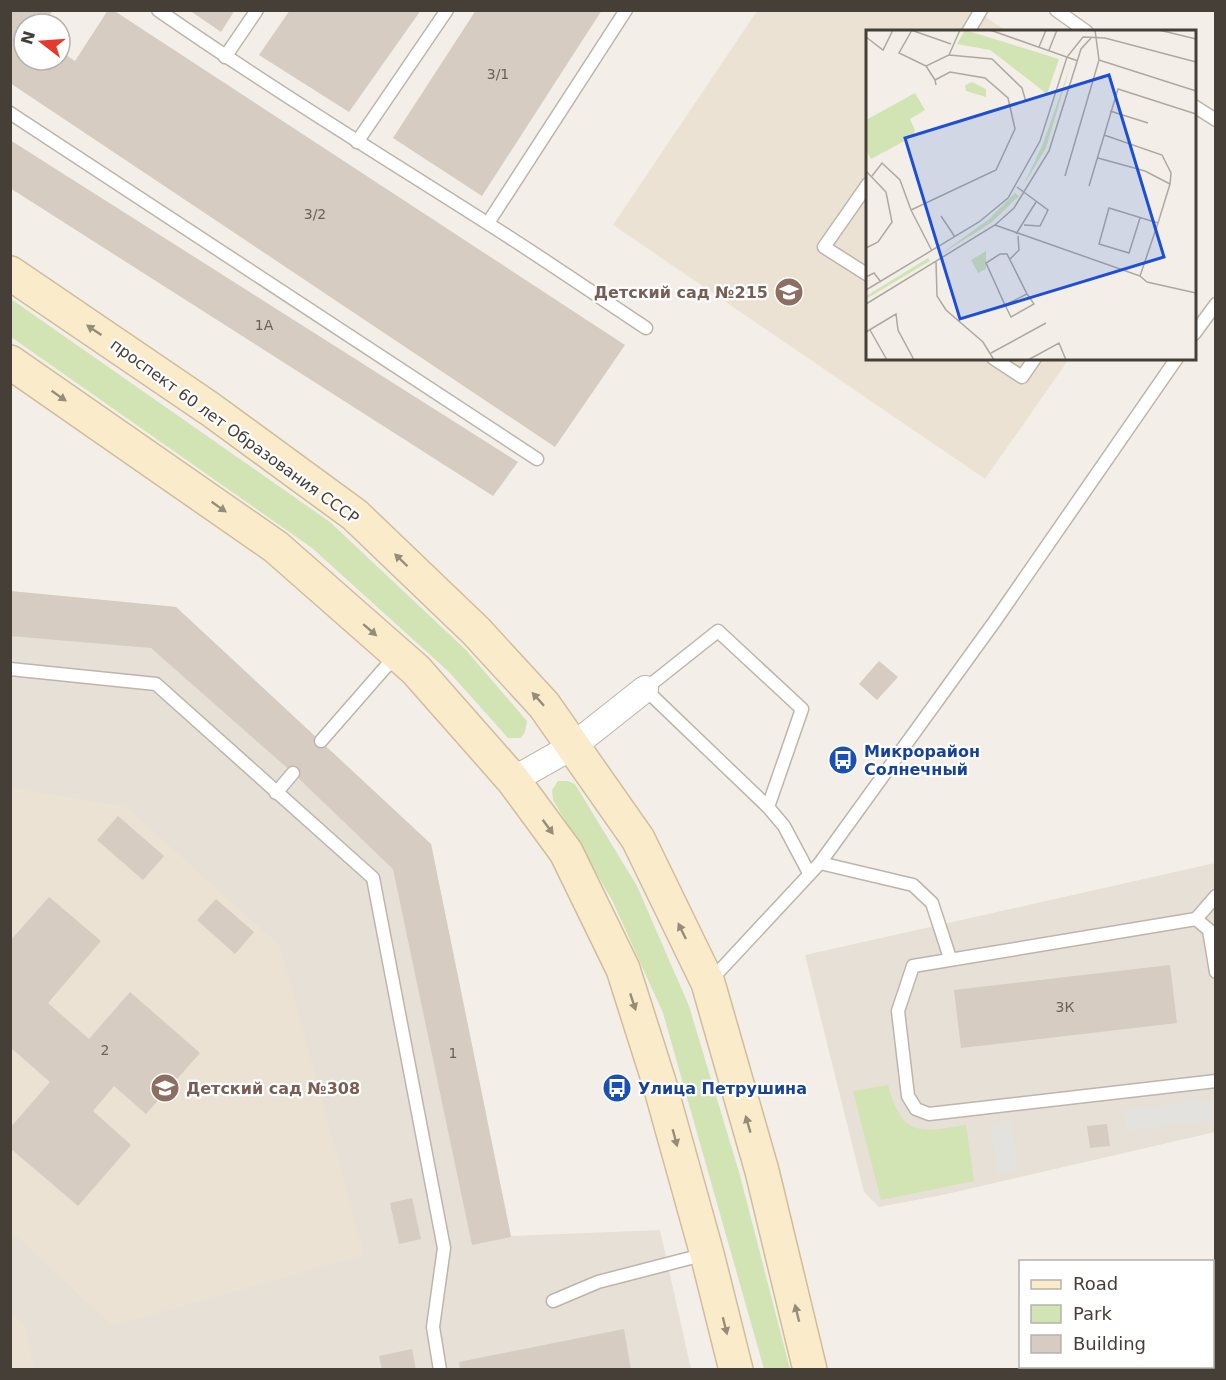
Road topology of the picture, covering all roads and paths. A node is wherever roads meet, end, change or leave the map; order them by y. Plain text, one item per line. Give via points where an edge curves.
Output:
1 (158, 10) edge
2 (257, 10) edge
3 (447, 10) edge
4 (626, 10) edge
5 (981, 10) edge
6 (1056, 10) edge
7 (969, 30) edge
8 (1083, 30) edge
9 (225, 57) junction
10 (1196, 107) edge
11 (10, 113) edge
12 (1215, 120) edge
13 (357, 142) junction
14 (866, 184) edge
15 (488, 223) junction
16 (10, 273) edge
17 (866, 274) edge
18 (1215, 303) edge
19 (646, 328) dead end
20 (1196, 331) edge
21 (996, 360) edge
22 (1034, 360) edge
23 (1176, 360) edge
24 (10, 362) edge
25 (537, 459) dead end
26 (397, 654) junction
27 (10, 669) edge
28 (645, 689) junction
29 (321, 741) dead end
30 (573, 746) junction
31 (293, 773) dead end
32 (513, 780) junction
33 (276, 793) junction
34 (768, 807) junction
35 (820, 863) junction
36 (809, 873) junction
37 (1215, 896) edge
38 (1196, 919) junction
39 (950, 958) junction
40 (1215, 972) edge
41 (708, 983) junction
42 (1215, 1080) edge
43 (707, 1254) junction
44 (553, 1301) dead end
45 (440, 1370) edge
46 (736, 1370) edge
47 (810, 1370) edge

1 - 9 lane
2 - 9 lane
3 - 13 lane
4 - 15 lane
5 - 7 lane
6 - 8 lane
9 - 13 lane
10 - 12 lane
11 - 25 lane
13 - 15 lane
14 - 17 lane via 824,247
15 - 19 lane
30 -> 16 main road, проспект 60 лет Образования СССР via 544,705 476,631 355,515 210,409
18 - 20 lane
21 - 22 lane via 1022,377
23 - 35 lane via 988,631
24 -> 26 main road via 276,546
26 - 29 lane
26 - 32 main road via 416,670
27 - 33 lane via 156,684
28 - 30 street
28 - 34 lane
28 - 34 lane via 718,631 802,709
30 - 32 street
41 -> 30 main road, проспект 60 лет Образования СССР via 638,838
31 - 33 lane
32 -> 43 main road via 566,852 623,969
33 - 45 lane via 372,878 444,1248 433,1327
34 - 36 lane via 784,826
35 - 36 lane
35 - 39 lane via 913,885 933,903
36 - 41 lane
37 - 38 lane
38 - 39 lane
38 - 40 lane via 1209,930
39 - 42 lane via 913,966 898,1011 908,1096 916,1109 929,1114
47 -> 41 main road, проспект 60 лет Образования СССР via 762,1171
43 - 44 lane via 598,1282
43 -> 46 main road

